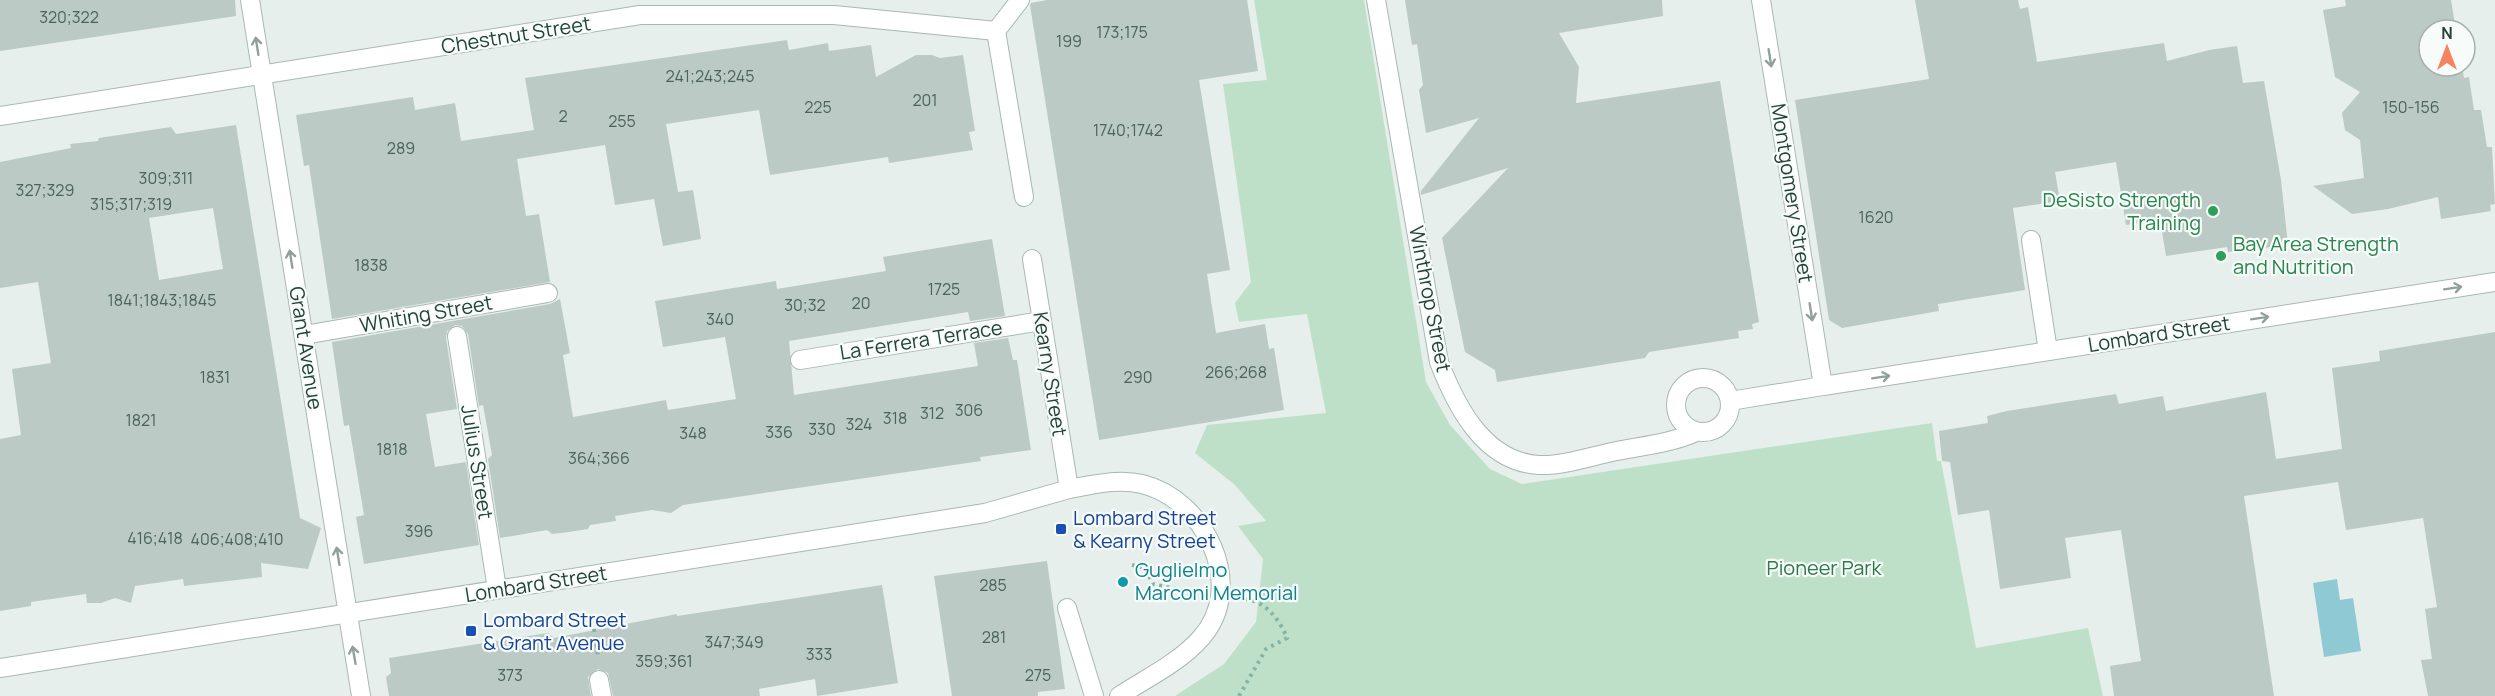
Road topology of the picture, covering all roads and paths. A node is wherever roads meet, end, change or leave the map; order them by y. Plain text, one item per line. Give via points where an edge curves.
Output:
1 (250, 0) edge
2 (1020, 0) edge
3 (1376, 0) edge
4 (1761, 0) edge
5 (996, 31) junction
6 (262, 75) junction
7 (0, 116) edge
8 (1024, 196) dead end
9 (2031, 240) dead end
10 (1032, 259) dead end
11 (2495, 282) edge
12 (548, 292) dead end
13 (1042, 321) junction
14 (304, 335) junction
15 (457, 336) dead end
16 (2048, 351) junction
17 (800, 360) dead end
18 (1823, 386) junction
19 (1730, 401) junction
20 (1696, 432) junction
21 (1069, 489) junction
22 (1132, 565) dead end
23 (497, 589) junction
24 (1219, 595) junction
25 (1067, 608) dead end
26 (347, 614) junction
27 (0, 668) edge
28 (361, 696) edge
29 (1094, 696) edge
30 (1119, 696) edge
31 (1239, 696) edge

6 -> 1 street, Grant Avenue
2 - 5 street
3 - 20 street, Winthrop Street via 1439,362 1469,421 1498,450 1513,459 1539,465 1672,442
4 -> 18 street, Montgomery Street
5 - 6 street, Chestnut Street via 834,15 640,15
5 - 8 street
6 - 7 street, Chestnut Street
14 -> 6 street, Grant Avenue
9 - 16 street
10 - 13 street, Kearny Street
16 -> 11 street, Lombard Street
12 - 14 street, Whiting Street
13 - 17 street, La Ferrera Terrace
13 - 21 street, Kearny Street
26 -> 14 street, Grant Avenue
15 - 23 street, Julius Street
18 -> 16 street, Lombard Street
18 - 19 street, Lombard Street
19 - 20 street via 1725,421 1717,428
19 - 20 street via 1719,383 1709,378 1688,382 1680,389 1675,409 1679,419
21 - 23 street, Lombard Street via 985,513
21 - 24 street, Lombard Street via 1140,483 1185,505 1202,524 1213,547 1220,570
22 - 24 path via 1145,568 1153,584
23 - 26 street, Lombard Street
24 - 30 street, Lombard Street via 1214,617 1201,638
24 - 31 path via 1252,599 1279,618 1287,638 1266,649
25 - 29 street
26 - 27 street, Lombard Street
28 -> 26 street, Grant Avenue

